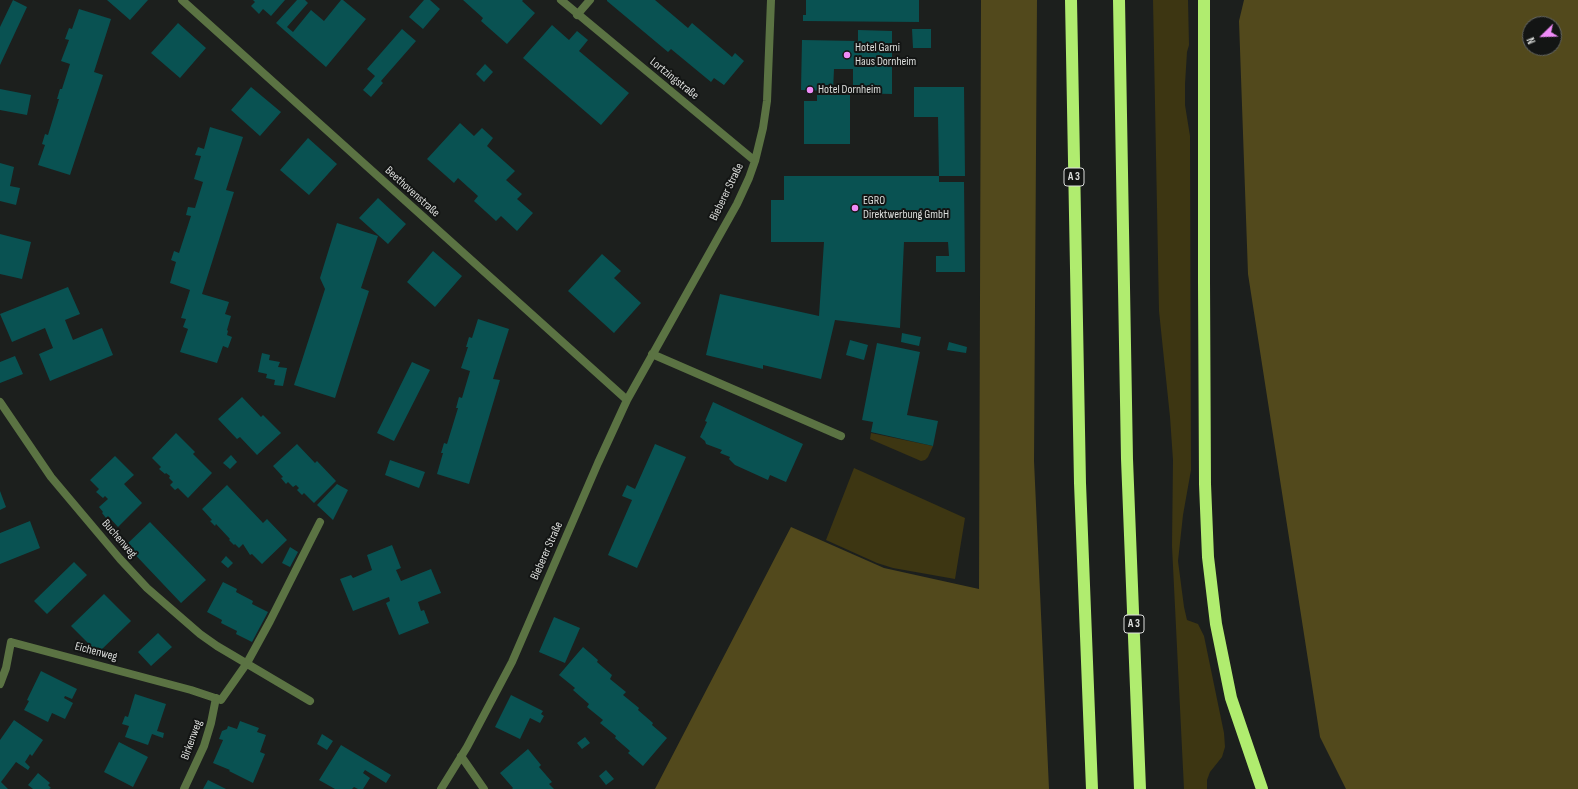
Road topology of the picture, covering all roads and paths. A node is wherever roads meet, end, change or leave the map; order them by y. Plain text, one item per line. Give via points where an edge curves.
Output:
1 (182, 0) edge
2 (561, 0) edge
3 (590, 0) edge
4 (771, 0) edge
5 (1071, 0) edge
6 (1119, 0) edge
7 (1204, 0) edge
8 (577, 15) junction
9 (755, 161) junction
10 (652, 354) junction
11 (628, 400) junction
12 (0, 402) edge
13 (841, 436) dead end
14 (320, 522) dead end
15 (247, 663) junction
16 (0, 684) edge
17 (216, 698) junction
18 (310, 701) dead end
19 (461, 756) junction
20 (184, 789) edge
21 (442, 789) edge
22 (484, 789) edge
23 (1092, 789) edge
24 (1140, 789) edge
25 (1262, 789) edge

1 - 11 street, Beethovenstraße
2 - 8 street, Lortzingstraße
3 - 8 street
4 - 9 street, Bieberer Straße via 768,101
5 - 23 highway, A 3 via 1080,482
6 - 24 highway, A 3 via 1127,459
7 - 25 highway via 1204,297 1208,558 1216,624 1231,698
8 - 9 street, Lortzingstraße
9 - 10 street, Bieberer Straße via 737,204
10 - 11 street, Bieberer Straße
10 - 13 street
11 - 19 street, Bieberer Straße via 512,662
12 - 15 street, Buchenweg via 51,477 147,588 200,634
14 - 15 street
15 - 17 street via 221,700
15 - 18 street, Buchenweg
16 - 17 street, Eichenweg via 6,668 10,642
17 - 20 street, Birkenweg via 204,746
19 - 21 street, Bieberer Straße
19 - 22 street

